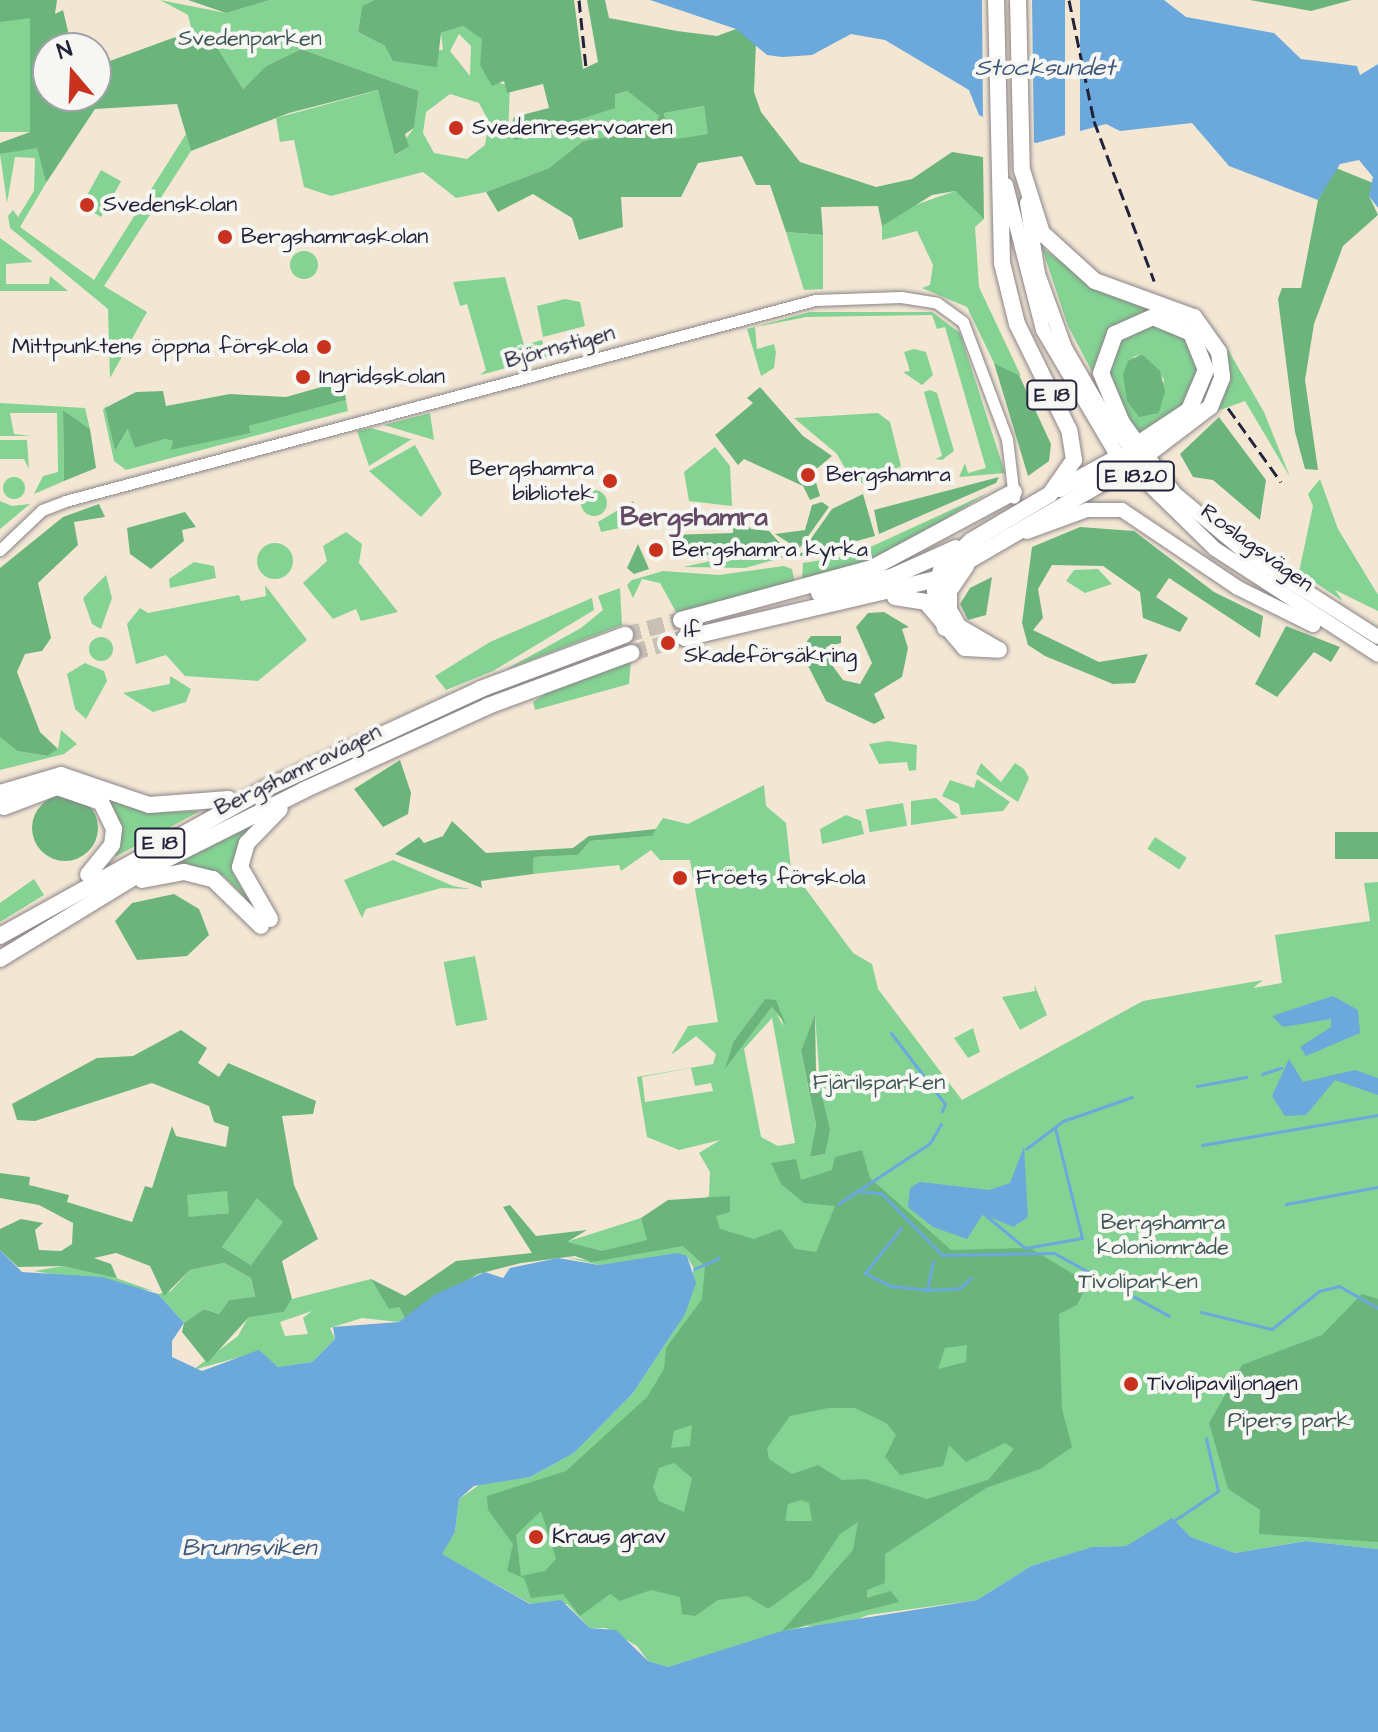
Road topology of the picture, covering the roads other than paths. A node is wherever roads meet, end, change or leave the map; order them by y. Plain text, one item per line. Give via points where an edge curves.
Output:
1 (996, 0) edge
2 (1018, 0) edge
3 (1027, 203) junction
4 (1003, 208) junction
5 (1173, 493) junction
6 (1050, 494) junction
7 (1014, 496) joint
8 (1011, 538) junction
9 (971, 541) junction
10 (0, 550) edge
11 (966, 565) junction
12 (937, 579) junction
13 (874, 598) junction
14 (743, 608) junction
15 (681, 620) tunnel mouth
16 (945, 628) junction
17 (625, 635) tunnel mouth
18 (1378, 637) edge
19 (685, 638) tunnel mouth
20 (631, 653) tunnel mouth
21 (1378, 656) edge
22 (265, 789) junction
23 (304, 790) junction
24 (1, 799) edge
25 (97, 900) junction
26 (58, 901) junction
27 (0, 936) edge
28 (0, 959) edge

1 - 4 highway, E 18
2 - 3 highway
3 - 5 main road, Roslagsvägen / E 18.20 via 1038,274 1065,348 1124,442
3 - 5 highway via 1048,244 1077,270 1184,311 1216,345 1222,378 1214,401 1148,446 1189,410 1206,370 1191,333 1153,317 1115,334 1101,373 1122,423
4 - 6 highway, E 18 via 1017,324 1073,446 1071,470
4 - 21 main road, Roslagsvägen / E 18.20 via 1043,330 1114,450 1153,494 1249,575
5 - 18 main road, Roslagsvägen / E 18.20 via 1272,572
6 - 8 highway via 1115,467
6 - 9 highway, E 18
7 - 10 street, Björnstigen via 1007,439 963,322 937,303 901,297 815,300 65,501 42,510
7 - 14 highway via 872,568
8 - 11 highway
8 - 21 main road via 1087,510 1122,510 1238,588
9 - 12 highway
9 - 14 highway, E 18 via 891,577
11 - 12 highway
11 - 16 highway via 949,591 949,610 959,627 999,650 965,648
12 - 13 highway
12 - 16 highway
13 - 16 highway via 926,602
13 - 19 highway
14 - 15 highway, E 18
17 - 22 highway, Bergshamravägen / E 18 via 481,689
20 - 23 highway, Bergshamravägen / E 18 via 488,706
22 - 24 highway via 184,808 149,805 81,776 38,779
22 - 26 highway, Bergshamravägen / E 18
23 - 25 highway, Bergshamravägen / E 18
23 - 25 highway via 267,819 242,854 242,880 266,922 225,886 200,874 166,873
24 - 26 highway via 75,788 109,814 114,829 107,856
25 - 28 highway, Bergshamravägen / E 18
26 - 27 highway, Bergshamravägen / E 18

